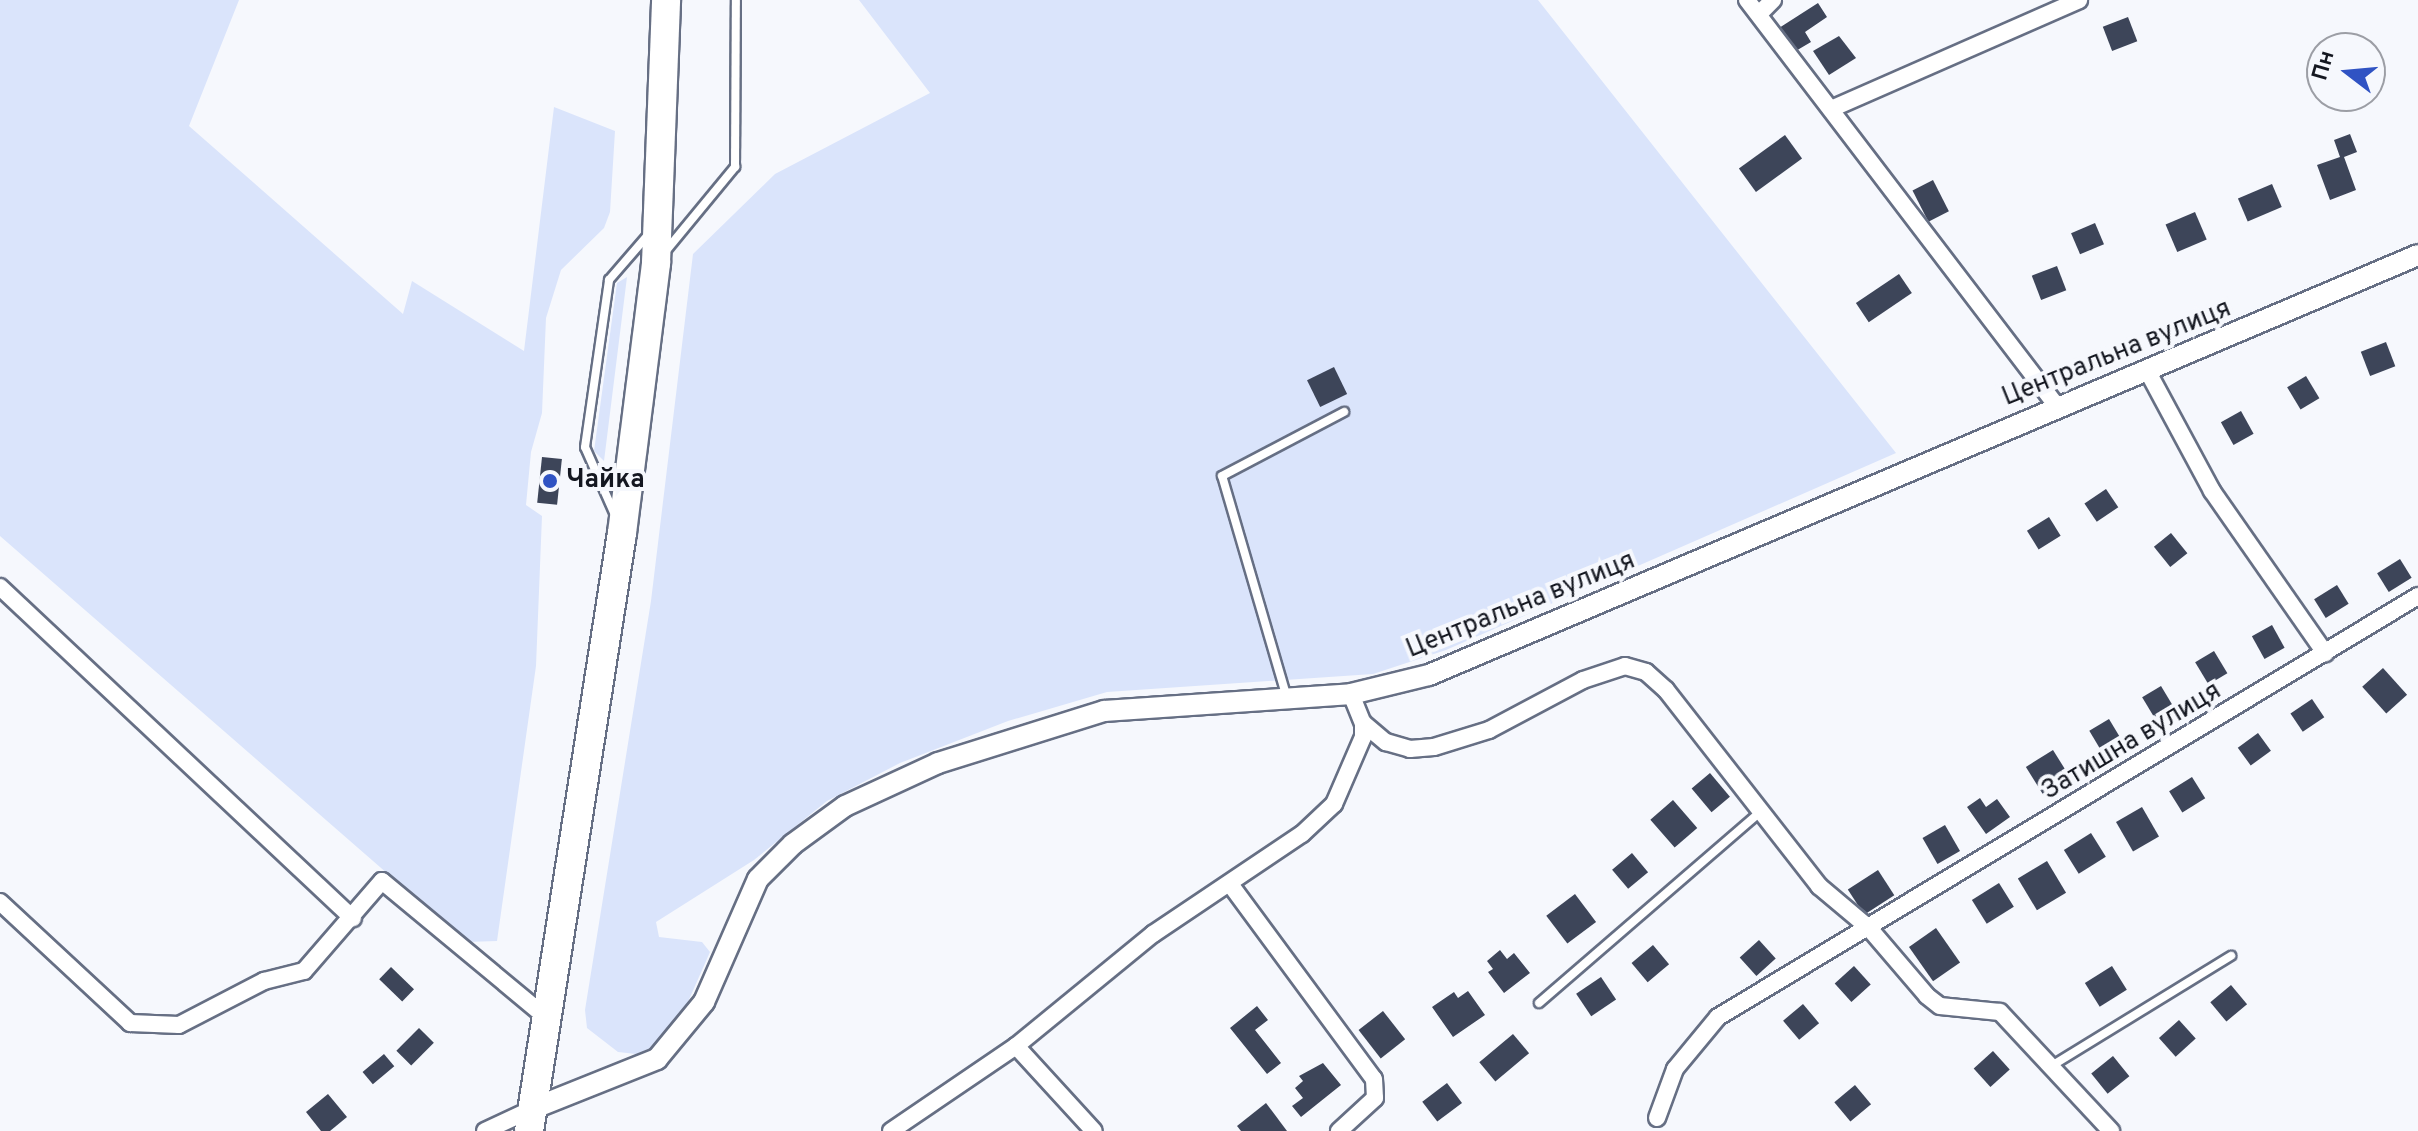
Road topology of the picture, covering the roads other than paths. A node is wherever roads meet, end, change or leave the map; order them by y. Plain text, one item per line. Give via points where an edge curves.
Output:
1 (666, 0) edge
2 (736, 0) edge
3 (1747, 0) edge
4 (1773, 0) edge
5 (2079, 0) edge
6 (1759, 14) junction
7 (1831, 109) junction
8 (658, 222) junction
9 (2418, 255) edge
10 (656, 263) junction
11 (2148, 372) junction
12 (2056, 405) junction
13 (1344, 412) dead end
14 (622, 533) junction
15 (0, 587) edge
16 (2418, 596) edge
17 (2325, 653) junction
18 (1351, 694) junction
19 (1287, 699) junction
20 (1363, 723) junction
21 (1760, 812) junction
22 (1230, 884) junction
23 (0, 902) edge
24 (353, 918) junction
25 (1869, 928) junction
26 (2231, 956) dead end
27 (1539, 1003) dead end
28 (548, 1019) junction
29 (1016, 1046) junction
30 (2053, 1065) junction
31 (1657, 1118) dead end
32 (531, 1120) edge
33 (485, 1131) edge
34 (891, 1131) edge
35 (1094, 1131) edge
36 (1339, 1131) edge
37 (2111, 1131) edge

1 - 8 highway
2 - 10 lane via 735,167
3 - 6 street
4 - 6 street
5 - 7 street
6 - 7 street
7 - 12 street
8 - 10 highway
8 - 14 lane via 609,280 585,447
9 - 11 street, Центральна вулиця
10 - 14 highway
11 - 12 street, Центральна вулиця
11 - 17 street via 2212,491
12 - 18 street, Центральна вулиця via 1429,675
13 - 19 lane via 1222,476
14 - 28 highway
15 - 24 street
16 - 17 street, Затишна вулиця
17 - 25 street, Затишна вулиця
18 - 19 street, Центральна вулиця
18 - 20 street
19 - 32 street, Центральна вулиця via 1104,711 938,763 845,806 793,844 758,879 704,1002 657,1059
20 - 21 street via 1386,742 1410,749 1434,747 1489,730 1583,680 1625,666 1646,672 1666,690
20 - 22 street via 1363,737 1334,804 1302,834
21 - 25 street via 1819,886
21 - 27 lane
22 - 29 street via 1153,934
22 - 36 street via 1374,1079 1375,1098
23 - 24 street via 130,1023 142,1024 179,1025 264,981 304,971
24 - 28 street via 382,881
25 - 30 street via 1940,1006 2000,1012
25 - 31 street, Затишна вулиця via 1718,1017 1675,1069
26 - 30 lane
28 - 32 highway
29 - 34 street
29 - 35 street
30 - 37 street
32 - 33 street

